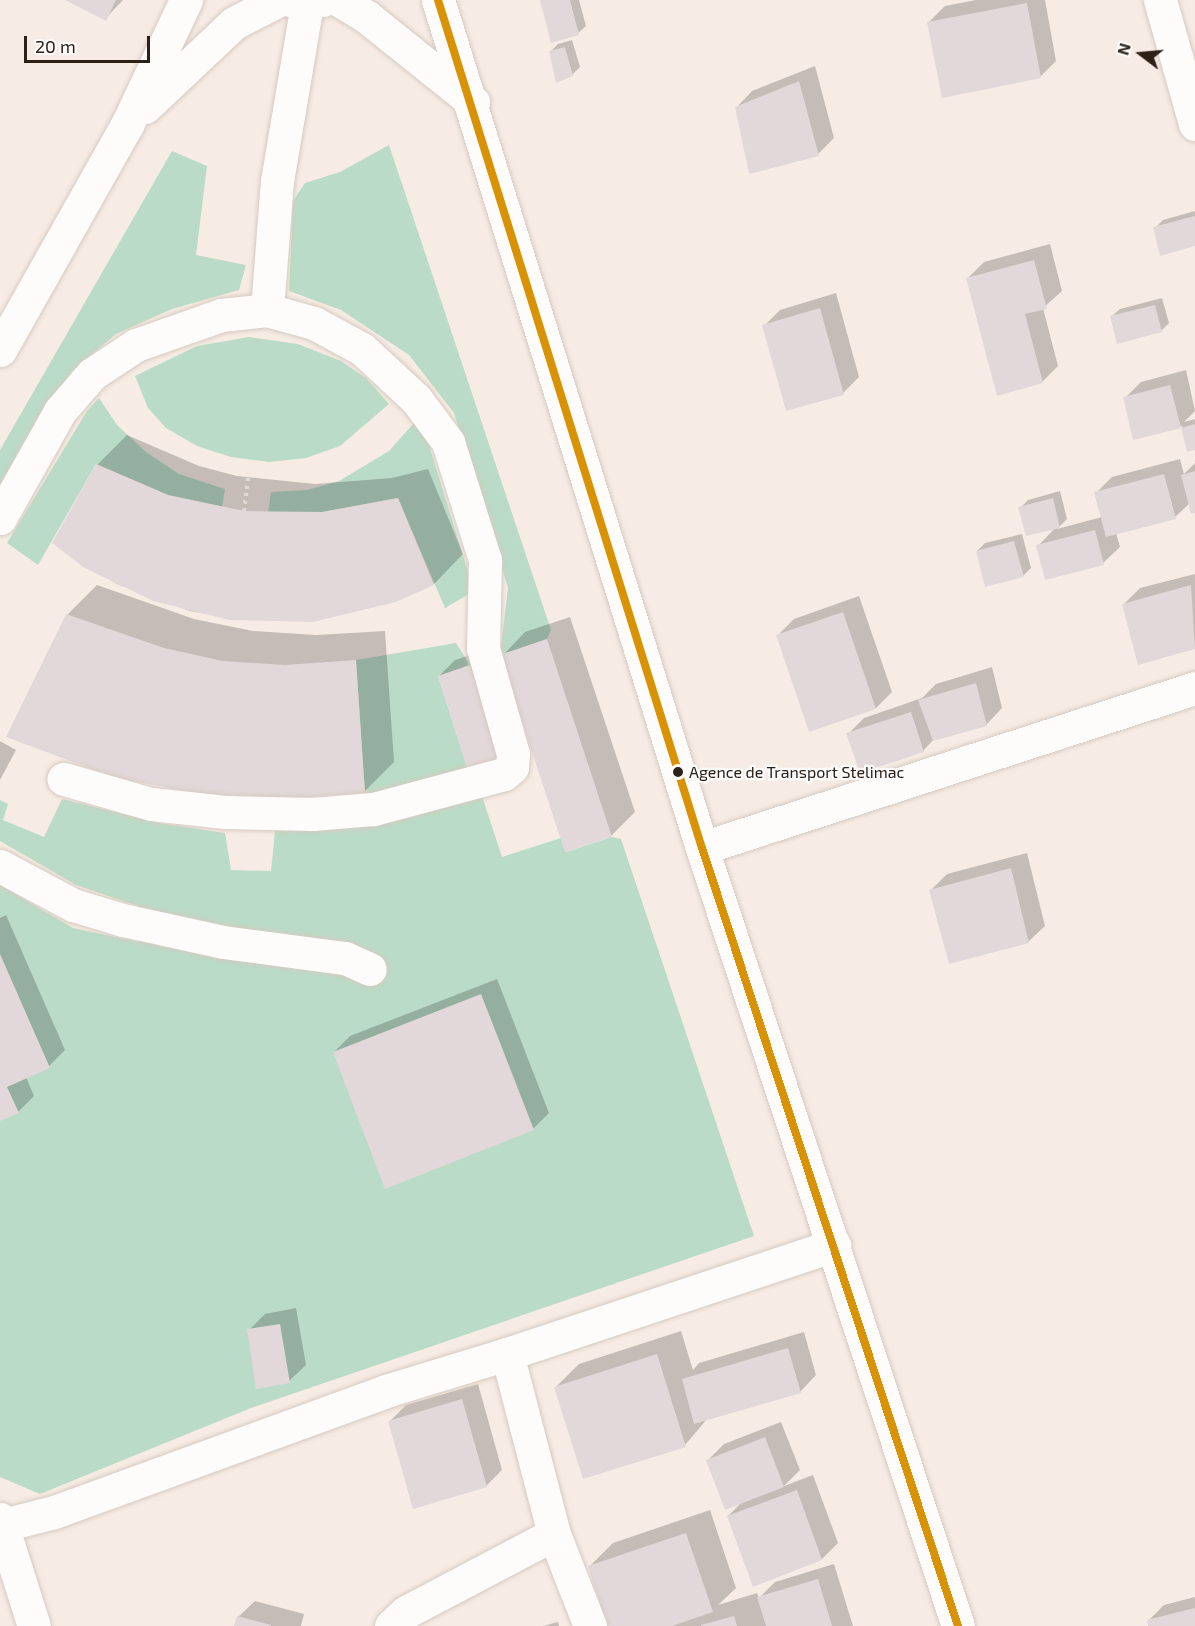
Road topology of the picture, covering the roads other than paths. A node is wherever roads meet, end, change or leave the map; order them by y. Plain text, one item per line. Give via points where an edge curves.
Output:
1 (186, 0) edge
2 (339, 0) edge
3 (438, 0) edge
4 (1160, 0) edge
5 (300, 1) edge
6 (473, 102) junction
7 (1195, 124) edge
8 (127, 125) junction
9 (267, 310) junction
10 (0, 350) edge
11 (0, 518) edge
12 (1195, 688) edge
13 (64, 779) dead end
14 (702, 848) junction
15 (0, 866) edge
16 (370, 969) dead end
17 (834, 1245) junction
18 (507, 1354) junction
19 (1, 1522) edge
20 (554, 1534) junction
21 (34, 1626) edge
22 (391, 1626) edge
23 (590, 1626) edge
24 (958, 1626) edge

1 - 8 main road
2 - 6 main road via 367,17
3 - 6 main road
4 - 7 main road
5 - 8 main road via 234,23
5 - 9 main road via 277,181
6 - 14 main road
8 - 10 main road
9 - 11 main road via 221,315 136,345 92,374 60,411
9 - 13 main road via 314,323 362,349 416,399 448,442 485,560 483,648 513,754 512,767 482,783 373,809 312,814 225,812 151,804
12 - 14 main road
14 - 17 main road
15 - 16 main road via 73,905 123,920 223,942 345,958
17 - 18 main road
17 - 24 main road
18 - 19 main road via 386,1391 54,1512
18 - 20 main road
19 - 21 main road
20 - 22 main road via 406,1612
20 - 23 main road

